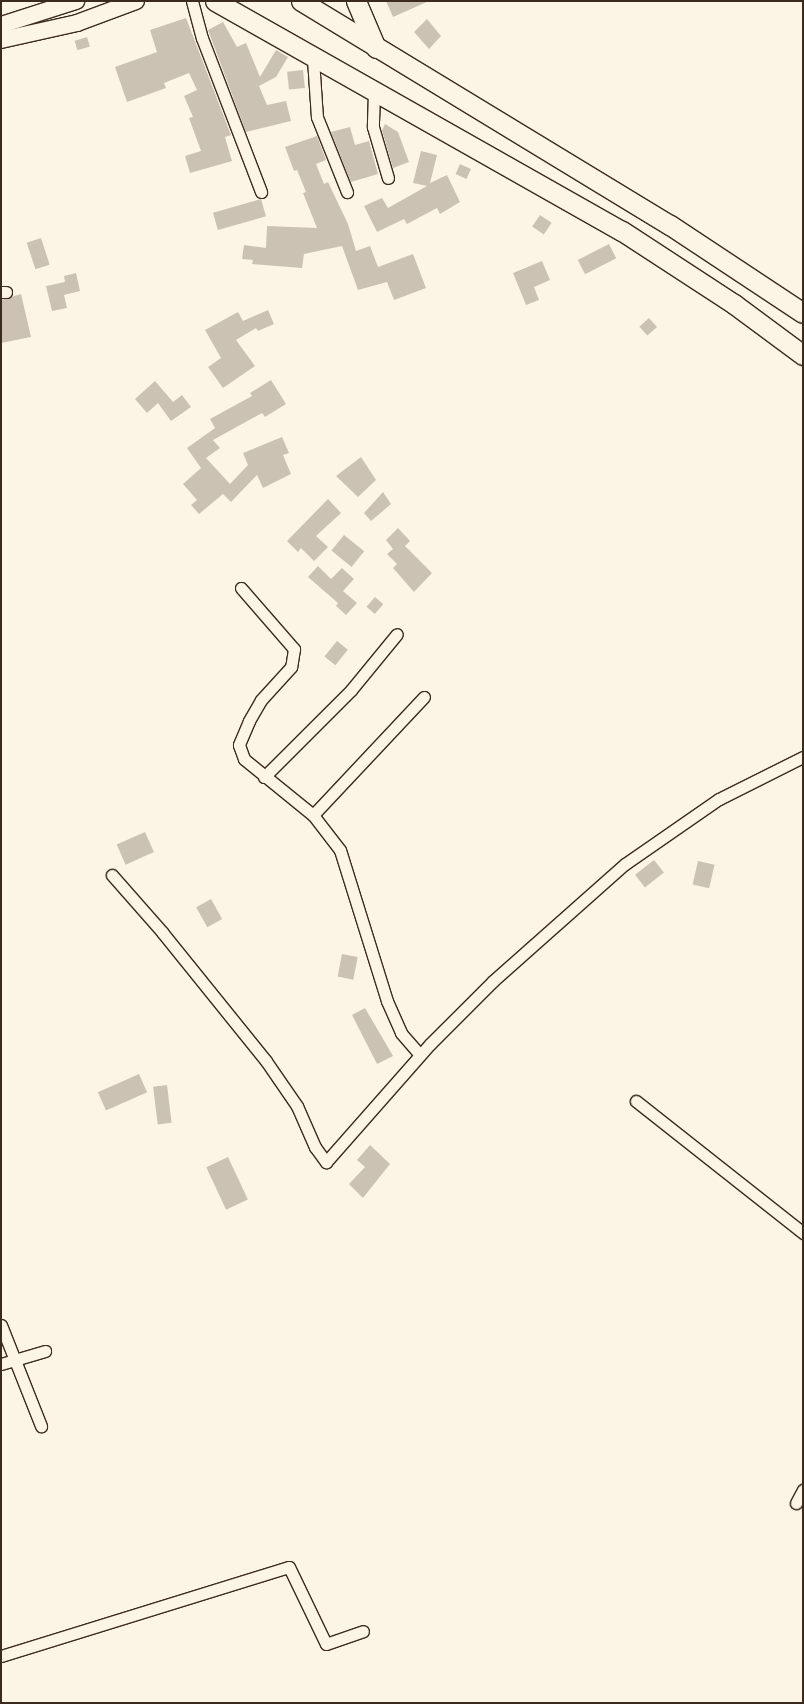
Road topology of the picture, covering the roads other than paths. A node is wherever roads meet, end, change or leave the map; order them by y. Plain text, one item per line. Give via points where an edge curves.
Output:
1 (76, 1) edge
2 (136, 1) edge
3 (192, 1) edge
4 (215, 1) edge
5 (301, 1) edge
6 (356, 1) edge
7 (1, 25) edge
8 (1, 40) edge
9 (376, 48) junction
10 (313, 59) junction
11 (374, 93) junction
12 (388, 178) dead end
13 (261, 192) dead end
14 (347, 192) dead end
15 (803, 313) edge
16 (803, 355) edge
17 (241, 588) dead end
18 (397, 634) dead end
19 (424, 697) dead end
20 (803, 757) edge
21 (264, 777) junction
22 (312, 815) junction
23 (112, 875) dead end
24 (420, 1054) junction
25 (636, 1101) dead end
26 (803, 1233) edge
27 (1, 1325) edge
28 (45, 1351) dead end
29 (15, 1359) junction
30 (1, 1364) edge
31 (41, 1426) dead end
32 (803, 1490) edge
33 (796, 1503) dead end
34 (363, 1631) dead end
35 (1, 1656) edge

1 - 7 main road
2 - 8 main road via 77,23
3 - 13 street via 202,38
4 - 10 highway
5 - 9 highway
6 - 9 highway
9 - 15 highway via 670,226
10 - 11 highway
10 - 14 street via 317,118
11 - 12 street via 373,127
11 - 16 highway via 622,231 734,304
17 - 21 street via 294,650 291,667 261,700 239,745 244,759
18 - 21 street via 357,684
19 - 22 street
20 - 24 street via 719,799 640,852 494,981
21 - 22 street
22 - 24 street via 340,850 387,1001 401,1033
23 - 24 street via 266,1061 296,1106 315,1147 326,1162
25 - 26 street
27 - 29 street
28 - 29 street
29 - 30 street
29 - 31 street
32 - 33 street
34 - 35 street via 326,1644 288,1568

